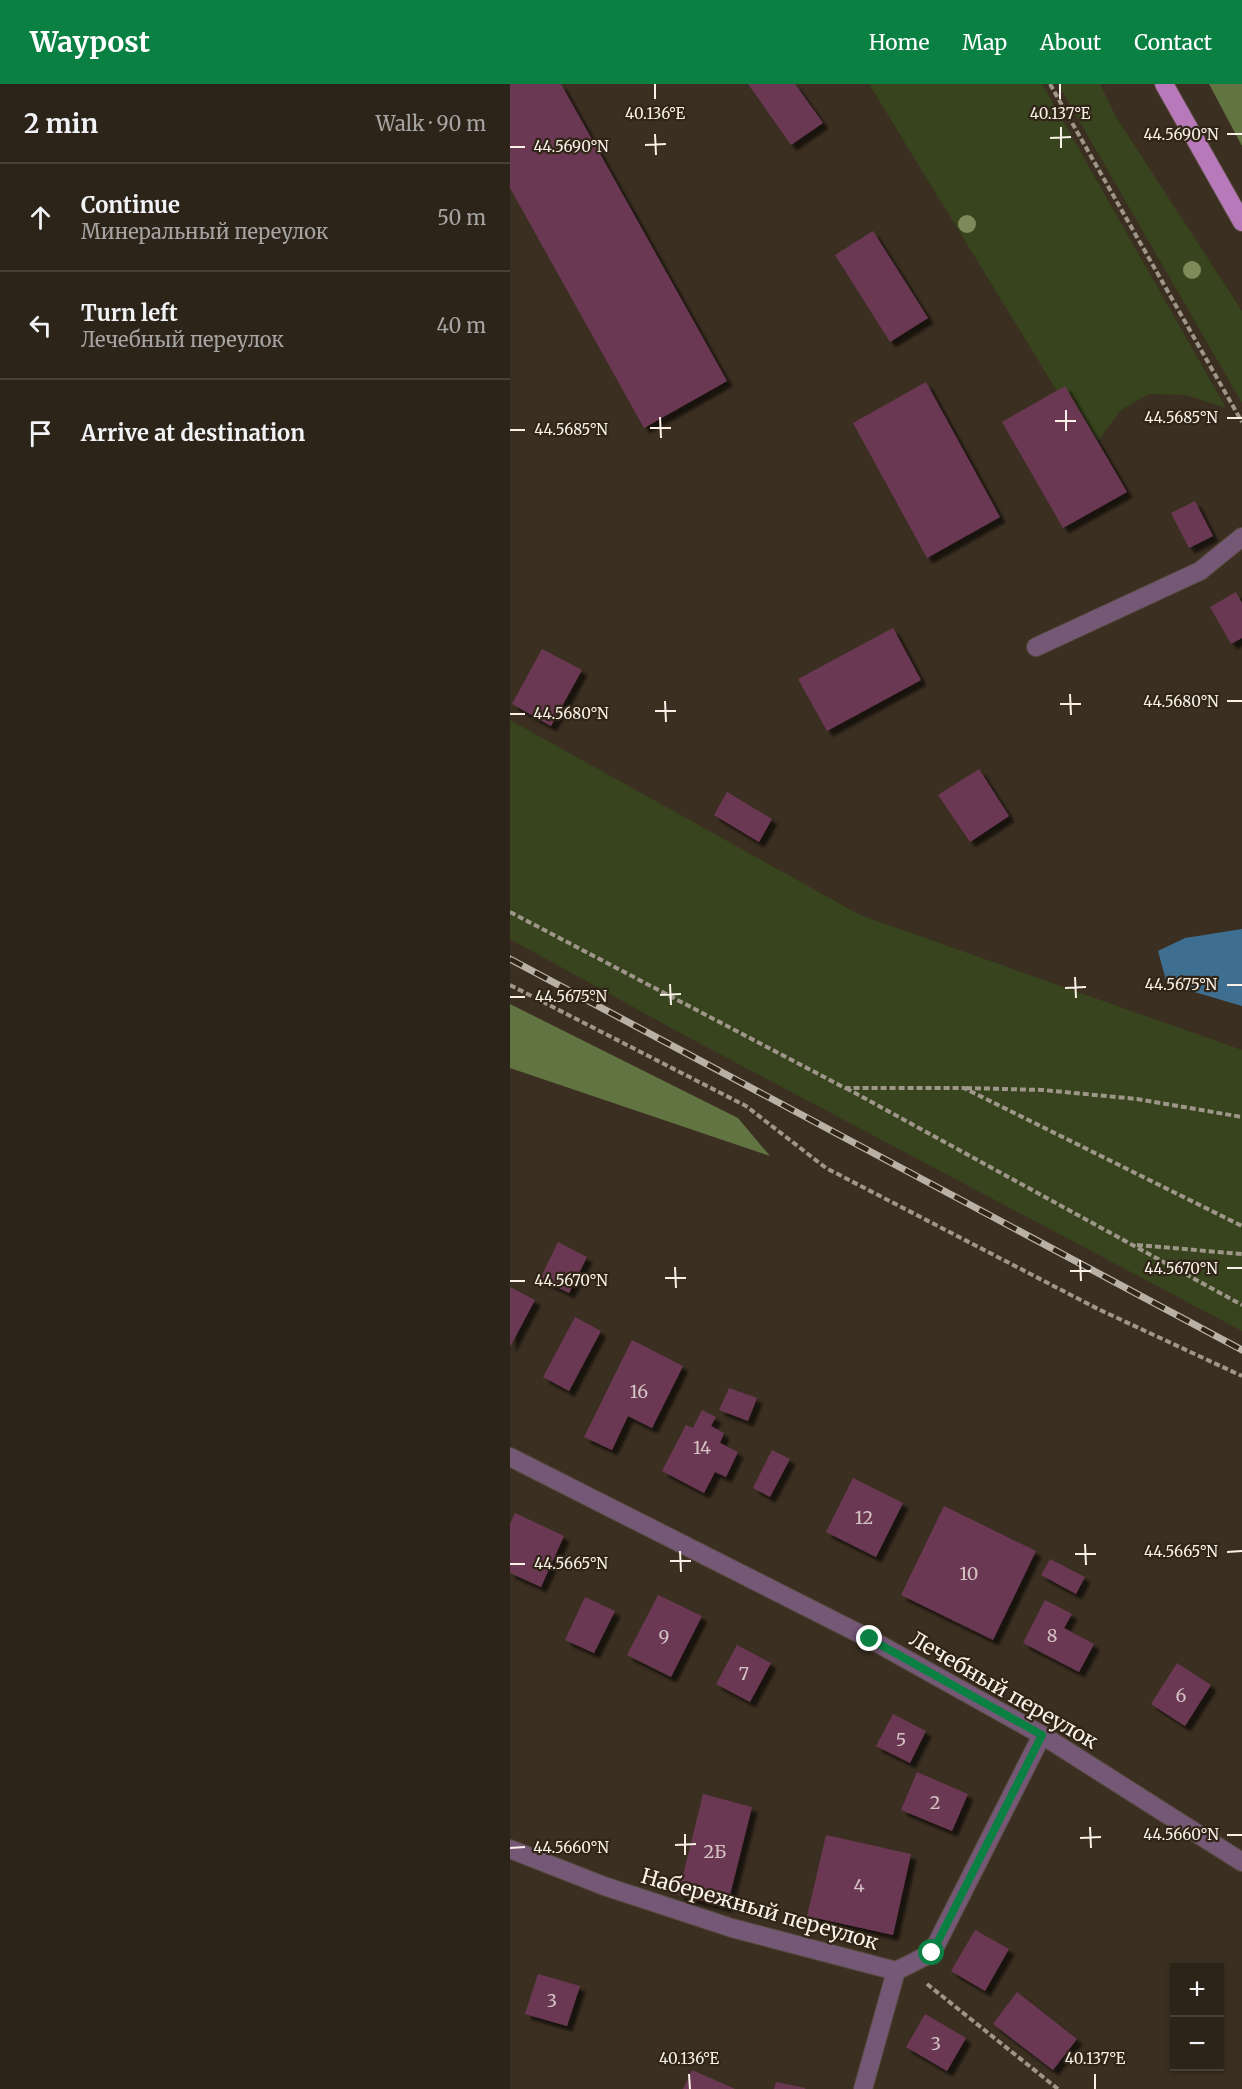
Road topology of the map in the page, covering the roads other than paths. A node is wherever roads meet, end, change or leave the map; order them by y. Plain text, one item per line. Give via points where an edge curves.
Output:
1 (1164, 84) edge
2 (1242, 222) edge
3 (1242, 537) edge
4 (1036, 647) dead end
5 (510, 1457) edge
6 (1042, 1735) junction
7 (510, 1850) edge
8 (1242, 1862) edge
9 (901, 1969) junction
10 (863, 2089) edge

1 - 2 main road
3 - 4 street via 1200,571
5 - 6 street, Лечебный переулок via 870,1639
6 - 8 street, Лечебный переулок
6 - 9 street via 932,1953
7 - 9 street, Набережный переулок via 732,1928
9 - 10 street

